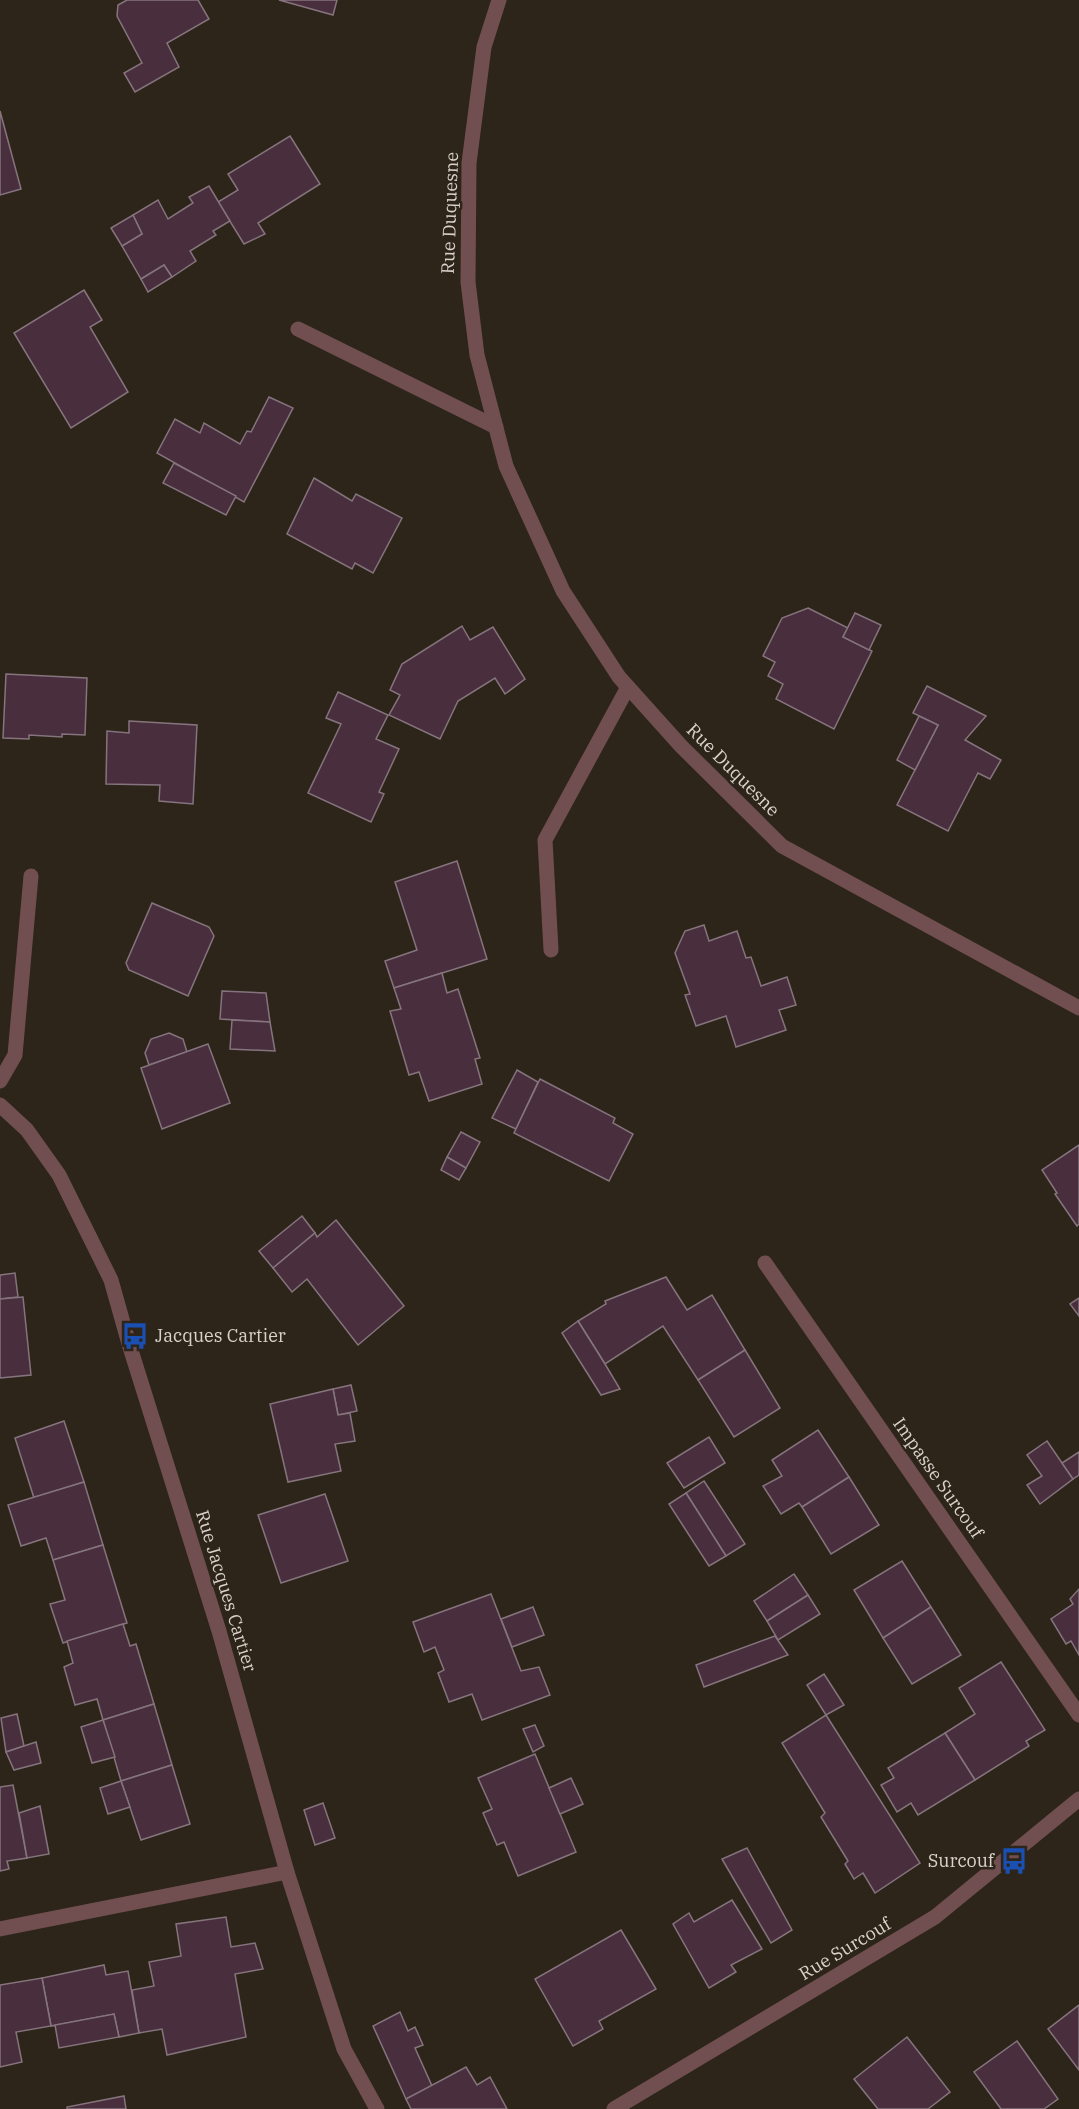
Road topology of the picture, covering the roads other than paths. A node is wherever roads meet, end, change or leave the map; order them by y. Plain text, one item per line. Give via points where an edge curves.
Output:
1 (499, 0) edge
2 (298, 329) dead end
3 (496, 427) junction
4 (628, 687) junction
5 (31, 876) dead end
6 (552, 950) dead end
7 (1079, 1008) edge
8 (0, 1081) edge
9 (0, 1105) edge
10 (765, 1263) dead end
11 (1079, 1715) edge
12 (1079, 1799) edge
13 (287, 1872) junction
14 (0, 1929) edge
15 (377, 2109) edge
16 (614, 2109) edge

1 - 3 street, Rue Duquesne via 484,47 469,164 468,282 477,355
2 - 3 street
3 - 4 street, Rue Duquesne via 506,466 563,591
4 - 6 street via 545,840
4 - 7 street, Rue Duquesne via 782,846
5 - 8 street via 15,1055
9 - 13 street, Rue Jacques Cartier via 27,1130 59,1175 111,1280 219,1631
10 - 11 street, Impasse Surcouf
12 - 16 street, Rue Surcouf via 935,1917
13 - 14 street
13 - 15 street, Rue Jacques Cartier via 344,2049

